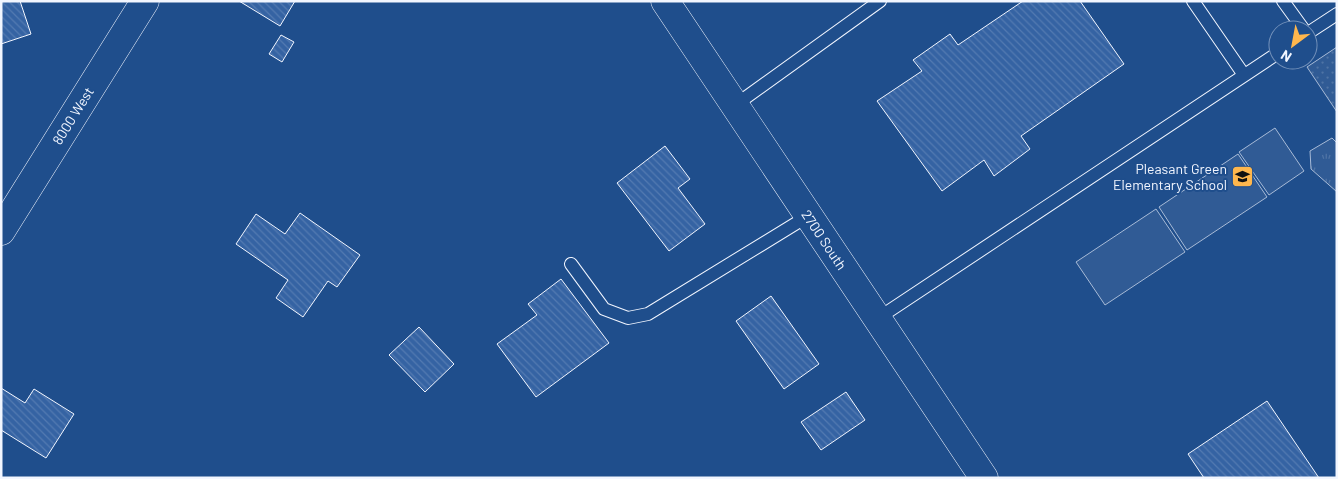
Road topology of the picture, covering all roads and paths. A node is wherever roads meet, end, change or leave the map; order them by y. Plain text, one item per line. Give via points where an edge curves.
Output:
1 (145, 1) edge
2 (664, 1) edge
3 (880, 1) edge
4 (1193, 1) edge
5 (1283, 1) edge
6 (1337, 14) edge
7 (1297, 20) edge
8 (1318, 26) edge
9 (1268, 59) edge
10 (1244, 75) junction
11 (734, 106) junction
12 (808, 216) junction
13 (1, 231) edge
14 (571, 264) dead end
15 (877, 319) junction
16 (984, 478) edge

1 - 13 street, 8000 West
2 - 11 street, 2700 South
3 - 11 lane
4 - 10 lane
5 - 7 lane
6 - 8 lane
9 - 10 lane
10 - 15 lane
11 - 12 street, 2700 South
12 - 14 lane via 648,314 635,317 628,318 604,308
12 - 15 street, 2700 South
15 - 16 street, 2700 South

